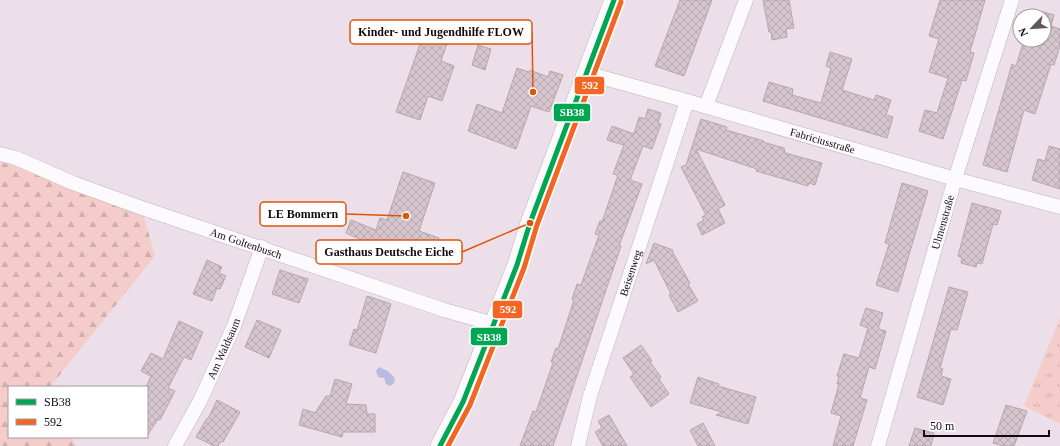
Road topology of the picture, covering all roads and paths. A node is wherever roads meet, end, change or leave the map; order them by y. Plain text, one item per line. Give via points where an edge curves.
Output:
1 (614, 0) edge
2 (746, 0) edge
3 (1012, 0) edge
4 (586, 73) junction
5 (687, 101) junction
6 (706, 106) junction
7 (0, 154) edge
8 (955, 179) junction
9 (1060, 207) edge
10 (262, 247) junction
11 (494, 324) junction
12 (175, 446) edge
13 (440, 446) edge
14 (578, 446) edge
15 (878, 446) edge

1 - 4 main road
2 - 6 street
3 - 8 street, Ulmenstraße
4 - 5 street, Fabriciusstraße
4 - 11 main road
5 - 6 street, Fabriciusstraße
5 - 14 street, Beisenweg via 590,396
6 - 8 street, Fabriciusstraße
7 - 10 street, Am Goltenbusch via 16,158 73,184
8 - 9 street, Fabriciusstraße
8 - 15 street, Ulmenstraße
10 - 11 street, Am Goltenbusch
10 - 12 street, Am Waldsaum via 234,326 200,401
11 - 13 main road via 463,402

